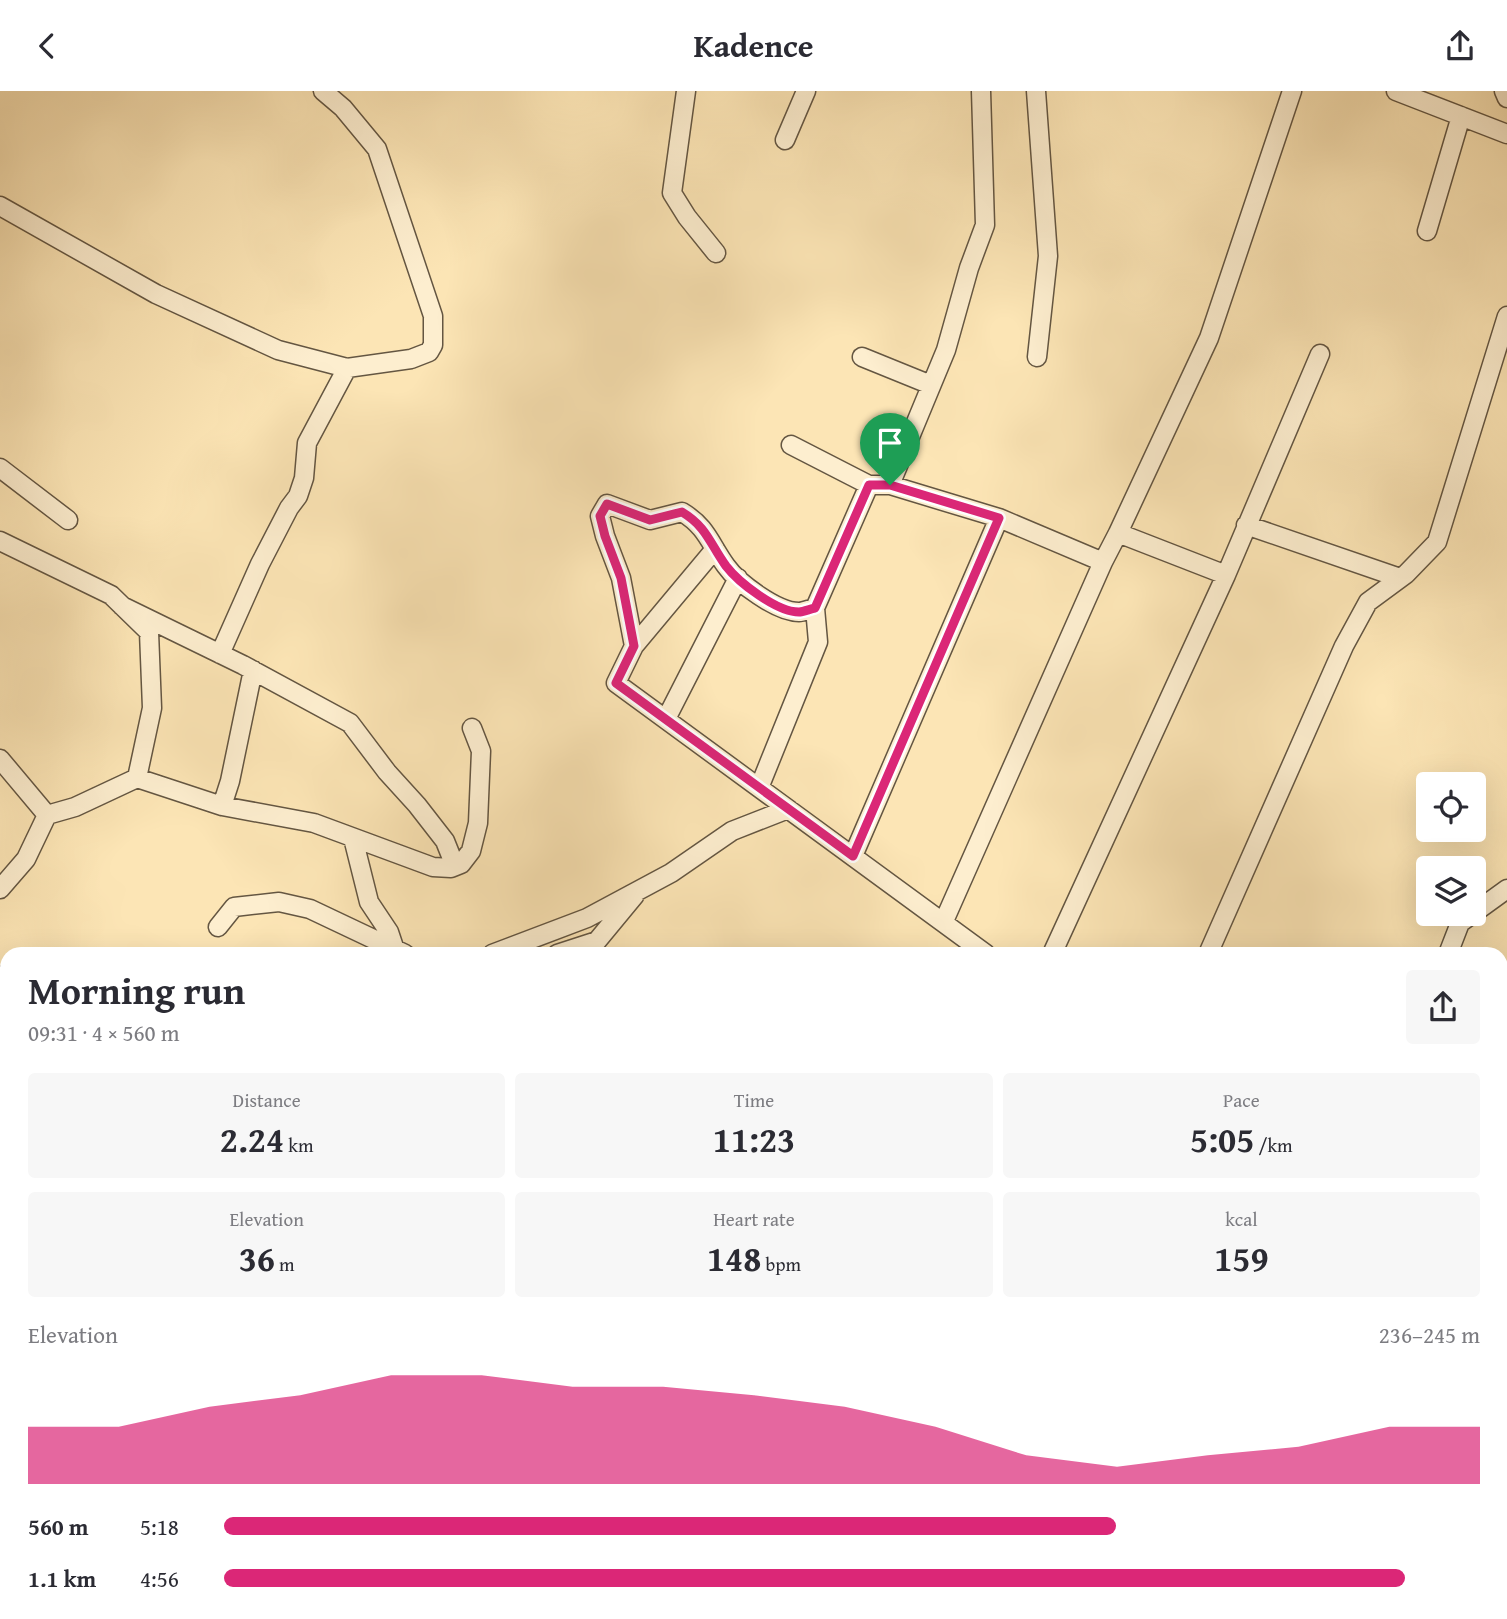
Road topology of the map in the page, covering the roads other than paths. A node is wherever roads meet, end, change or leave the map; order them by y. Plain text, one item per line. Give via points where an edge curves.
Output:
1 (324, 91) edge
2 (686, 91) edge
3 (806, 91) edge
4 (981, 91) edge
5 (1036, 91) edge
6 (1292, 91) edge
7 (1396, 91) edge
8 (1504, 91) edge
9 (1507, 98) edge
10 (1461, 117) junction
11 (1507, 135) edge
12 (785, 140) dead end
13 (0, 206) edge
14 (1427, 231) dead end
15 (716, 253) dead end
16 (1507, 316) edge
17 (1320, 354) dead end
18 (862, 357) dead end
19 (1037, 357) dead end
20 (347, 367) junction
21 (931, 385) junction
22 (791, 445) dead end
23 (0, 468) edge
24 (869, 485) junction
25 (890, 485) junction
26 (999, 518) junction
27 (68, 520) dead end
28 (1246, 525) junction
29 (1118, 533) junction
30 (0, 541) edge
31 (715, 549) junction
32 (1103, 562) junction
33 (1226, 575) junction
34 (738, 578) junction
35 (1400, 578) junction
36 (122, 606) junction
37 (815, 608) junction
38 (634, 646) junction
39 (220, 654) junction
40 (253, 670) junction
41 (666, 719) junction
42 (472, 728) dead end
43 (0, 759) edge
44 (137, 778) junction
45 (759, 788) junction
46 (222, 806) junction
47 (788, 809) junction
48 (47, 815) junction
49 (353, 838) junction
50 (853, 856) junction
51 (454, 866) junction
52 (1507, 889) edge
53 (0, 890) edge
54 (639, 890) junction
55 (944, 921) junction
56 (218, 927) dead end
57 (391, 947) edge
58 (397, 947) edge
59 (510, 947) edge
60 (579, 947) edge
61 (977, 947) edge
62 (1055, 947) edge
63 (1211, 947) edge
64 (1451, 947) edge

1 - 20 street via 377,149 433,316 429,352 411,359
2 - 15 street via 672,193
3 - 12 street
4 - 21 street via 985,225
5 - 19 street via 1048,256
6 - 29 street via 1209,338
7 - 10 street
8 - 9 street
10 - 11 street
10 - 14 street
13 - 20 street via 156,294 278,350
16 - 35 street via 1437,542
17 - 28 street
18 - 21 street
20 - 39 street via 307,443 298,496 260,564
21 - 25 street
22 - 24 street
23 - 27 street
24 - 25 street
24 - 37 street
25 - 26 street
26 - 32 street
26 - 50 street
28 - 33 street
28 - 35 street
29 - 32 street
29 - 33 street
30 - 36 street via 111,595
31 - 34 street
31 - 38 street
31 - 38 street via 698,522 682,512 650,520 607,504 600,516 621,578
32 - 55 street
33 - 62 street
34 - 37 street via 764,600 798,612
34 - 41 street
35 - 63 street via 1368,602 1344,646
36 - 39 street
36 - 44 street via 149,632 152,708
37 - 45 street via 818,642
38 - 41 street via 616,683
39 - 40 street
40 - 46 street
40 - 51 street via 350,723 445,841
41 - 45 street
42 - 51 street via 481,751 478,823 471,851
43 - 48 street
44 - 46 street
44 - 48 street
45 - 47 street
46 - 49 street via 314,823
47 - 50 street
47 - 54 street via 732,831
48 - 53 street via 26,859
49 - 51 street via 433,867
49 - 58 street via 369,902
50 - 55 street
52 - 64 street via 1460,923
54 - 59 street via 587,918
54 - 60 street via 597,941
55 - 61 street
56 - 57 street via 234,907 279,902 310,909

